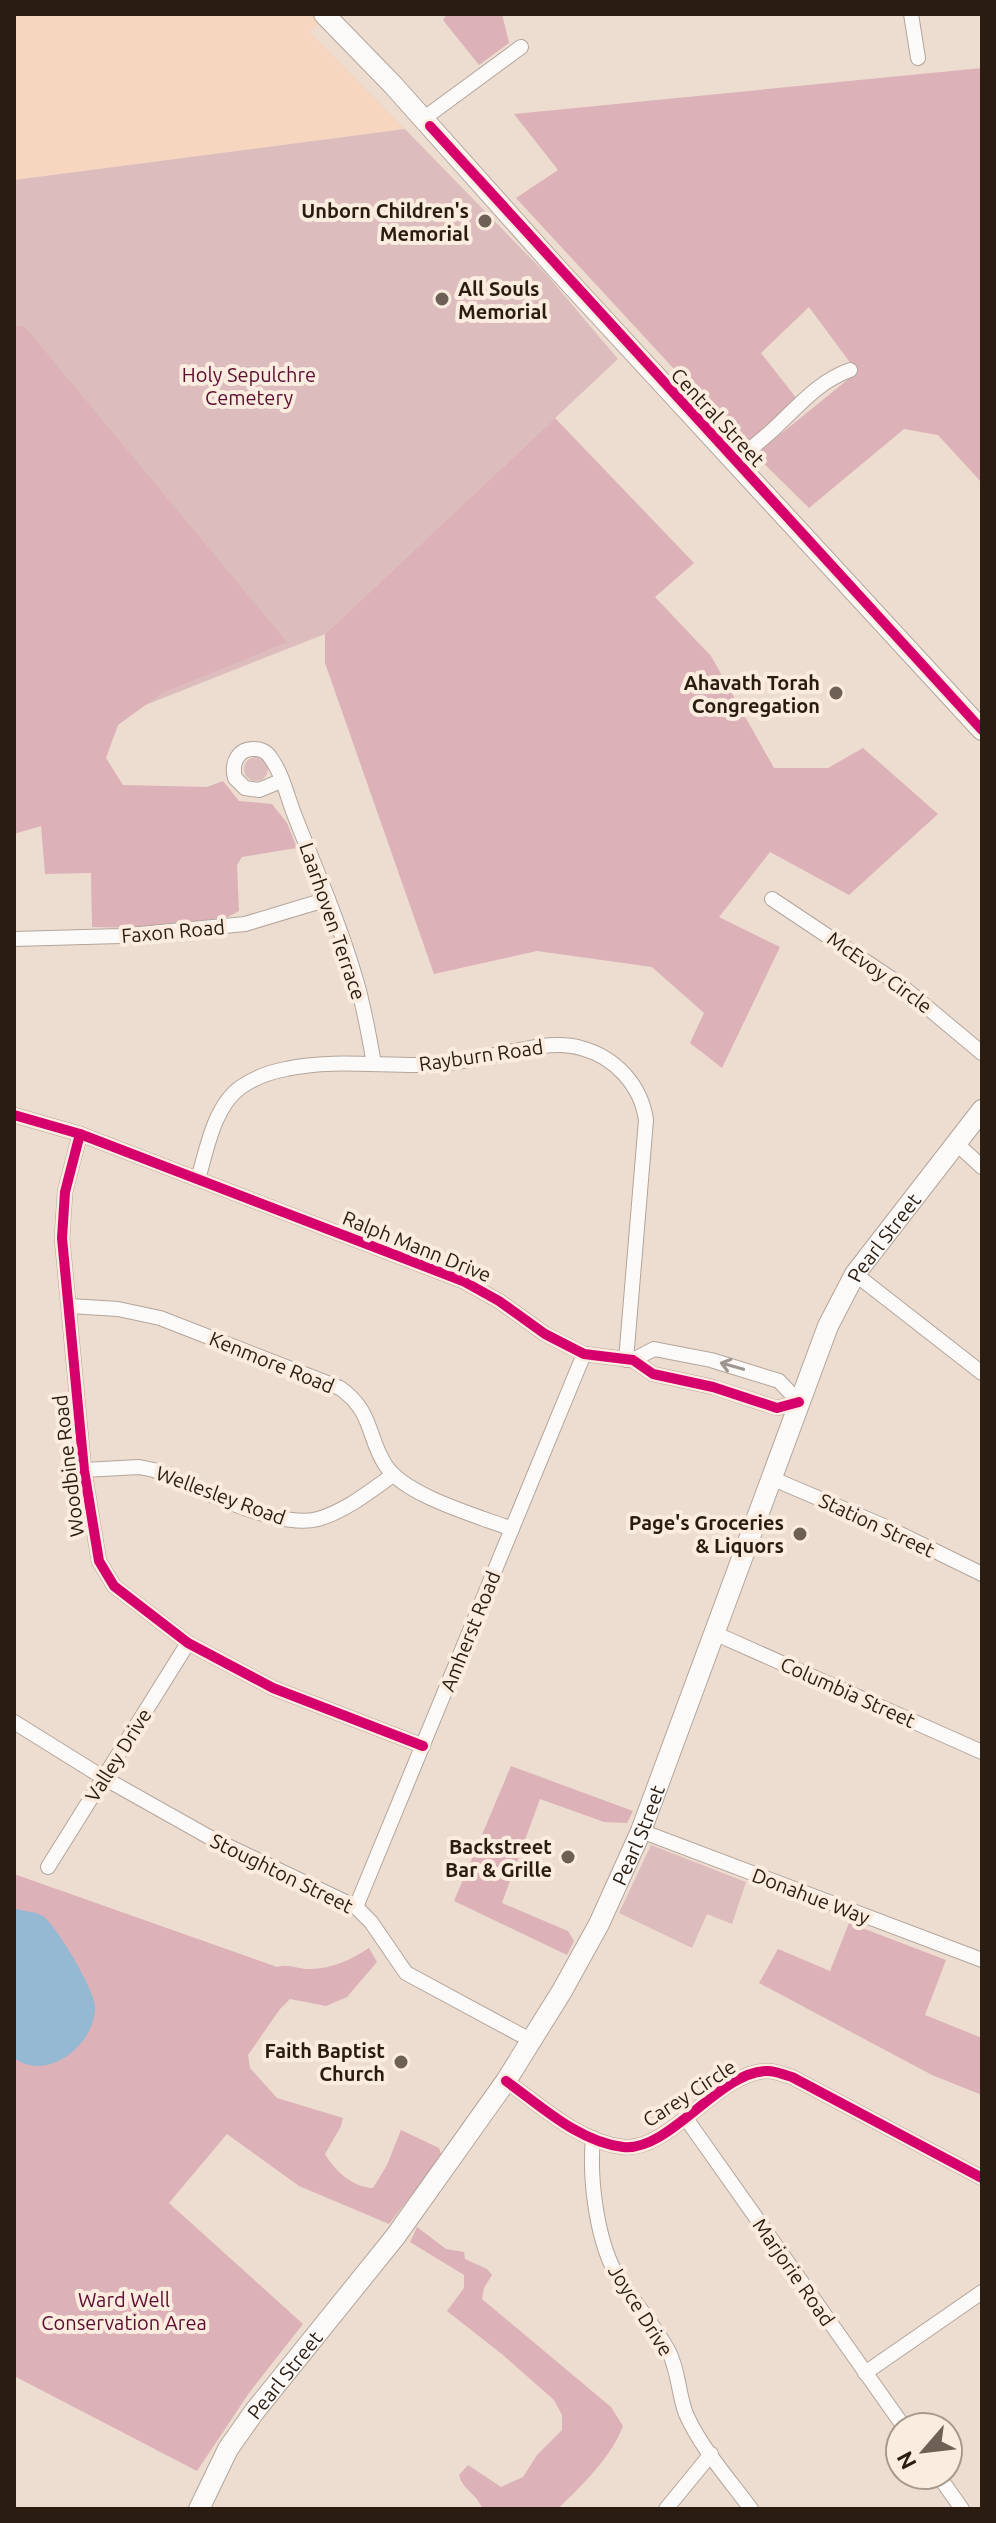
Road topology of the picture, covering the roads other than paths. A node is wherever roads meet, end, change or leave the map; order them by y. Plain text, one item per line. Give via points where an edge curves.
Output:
1 (324, 14) edge
2 (911, 14) edge
3 (521, 47) dead end
4 (918, 58) dead end
5 (423, 119) junction
6 (850, 370) dead end
7 (735, 463) junction
8 (982, 730) edge
9 (281, 781) dead end
10 (328, 899) junction
11 (772, 899) dead end
12 (14, 939) edge
13 (982, 1053) edge
14 (374, 1064) junction
15 (982, 1110) edge
16 (14, 1115) edge
17 (80, 1134) junction
18 (956, 1143) junction
19 (982, 1167) edge
20 (198, 1179) junction
21 (855, 1274) junction
22 (70, 1306) junction
23 (584, 1354) junction
24 (630, 1360) junction
25 (982, 1373) edge
26 (799, 1402) junction
27 (84, 1470) junction
28 (393, 1475) junction
29 (771, 1478) junction
30 (512, 1529) junction
31 (982, 1574) edge
32 (714, 1633) junction
33 (188, 1643) junction
34 (14, 1722) edge
35 (423, 1746) junction
36 (982, 1752) edge
37 (104, 1778) junction
38 (641, 1831) junction
39 (48, 1867) dead end
40 (356, 1907) junction
41 (982, 1960) edge
42 (532, 2041) junction
43 (506, 2081) junction
44 (685, 2117) junction
45 (593, 2138) junction
46 (982, 2178) edge
47 (982, 2292) edge
48 (865, 2373) junction
49 (892, 2411) edge
50 (711, 2454) junction
51 (949, 2491) edge
52 (199, 2509) edge
53 (666, 2509) edge
54 (751, 2509) edge
55 (962, 2509) edge

1 - 5 main road, Central Street
2 - 4 street
3 - 5 street
5 - 7 main road, Central Street
6 - 7 street via 809,393
7 - 8 main road, Central Street
9 - 10 street, Laarhoven Terrace
10 - 12 street, Faxon Road via 245,924
10 - 14 street, Laarhoven Terrace via 356,981
11 - 13 street, McEvoy Circle via 898,983
14 - 20 street, Rayburn Road via 287,1068 239,1088 215,1125
14 - 24 street, Rayburn Road via 452,1062 566,1045 595,1053 633,1082 644,1105 646,1137
15 - 18 main road, Pearl Street
16 - 17 street, Ralph Mann Drive
17 - 20 street, Ralph Mann Drive
17 - 22 street, Woodbine Road via 63,1214
18 - 19 street
18 - 21 main road, Pearl Street
20 - 23 street, Ralph Mann Drive via 463,1281
21 - 25 street
21 - 26 main road, Pearl Street
22 - 27 street, Woodbine Road
22 - 28 street, Kenmore Road via 147,1314 340,1388 358,1403
23 - 24 street, Ralph Mann Drive
23 - 30 street, Amherst Road
24 - 26 street, Ralph Mann Drive via 653,1374 777,1408
26 -> 24 street, Ralph Mann Drive via 779,1381 711,1360 654,1349
26 - 29 main road, Pearl Street
27 - 28 street, Wellesley Road via 154,1470 272,1517 295,1521 330,1515
27 - 33 street, Woodbine Road via 99,1561 114,1586
28 - 30 street via 412,1489
29 - 31 street, Station Street
29 - 32 main road, Pearl Street
30 - 35 street, Amherst Road
32 - 36 street, Columbia Street
32 - 38 main road, Pearl Street
33 - 35 street, Woodbine Road via 273,1688
33 - 37 street, Valley Drive
34 - 37 street, Stoughton Street
35 - 40 street, Amherst Road
37 - 39 street, Valley Drive
37 - 40 street, Stoughton Street via 209,1837
38 - 41 street, Donahue Way
38 - 42 main road, Pearl Street via 599,1924
40 - 42 street, Stoughton Street via 406,1973
42 - 43 main road, Pearl Street
43 - 45 street, Carey Circle
43 - 52 main road, Pearl Street via 395,2237 254,2412 228,2449
44 - 45 street, Carey Circle via 637,2147
44 - 46 street, Carey Circle via 751,2073 769,2071 792,2077
44 - 48 street, Marjorie Road
45 - 50 street, Joyce Drive via 592,2172 608,2256 669,2352 685,2411
47 - 48 street
48 - 49 street, Marjorie Road
50 - 53 street
50 - 54 street, Joyce Drive
51 - 55 street

